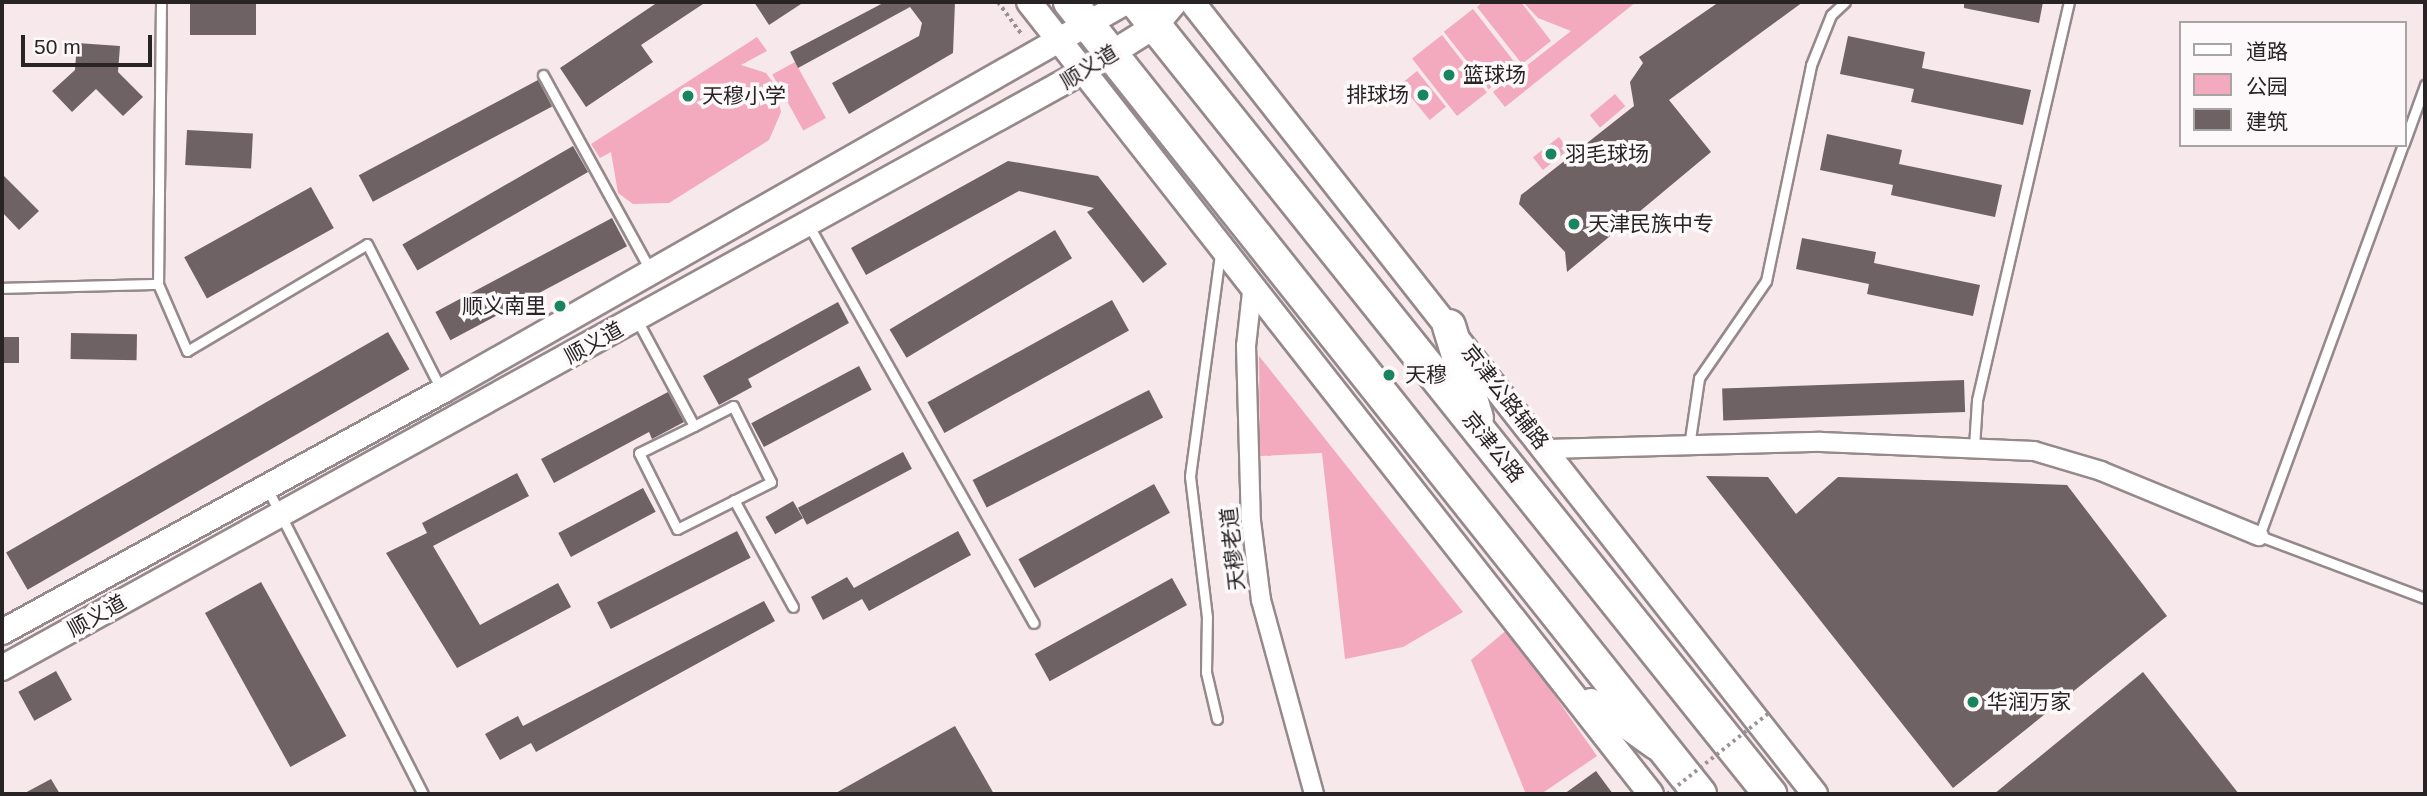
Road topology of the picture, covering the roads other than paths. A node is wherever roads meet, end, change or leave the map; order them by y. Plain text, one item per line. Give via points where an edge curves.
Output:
1 (161, 2) edge
2 (1029, 2) edge
3 (1126, 2) edge
4 (1175, 2) edge
5 (1192, 2) edge
6 (1845, 2) edge
7 (2070, 2) edge
8 (1078, 13) edge
9 (1146, 14) edge
10 (1060, 41) junction
11 (1112, 55) junction
12 (1082, 72) junction
13 (543, 75) dead end
14 (2425, 85) edge
15 (2406, 138) edge
16 (2403, 147) edge
17 (808, 224) junction
18 (1220, 251) junction
19 (656, 270) junction
20 (158, 284) junction
21 (2, 288) edge
22 (1252, 292) junction
23 (677, 297) junction
24 (637, 320) junction
25 (1450, 326) junction
26 (442, 391) junction
27 (694, 426) junction
28 (1481, 433) junction
29 (1974, 447) junction
30 (1546, 449) junction
31 (1689, 450) junction
32 (267, 486) junction
33 (734, 500) junction
34 (281, 514) junction
35 (2256, 534) junction
36 (2425, 598) edge
37 (793, 607) dead end
38 (1034, 623) dead end
39 (2, 632) edge
40 (1541, 656) junction
41 (2, 668) edge
42 (1217, 719) dead end
43 (1671, 758) junction
44 (423, 794) edge
45 (1314, 794) edge
46 (1651, 794) edge
47 (1700, 794) edge
48 (1770, 794) edge
49 (1815, 794) edge

1 - 20 lane
2 - 10 street
3 - 8 street, 顺义道
4 - 9 street, 顺义道
5 - 25 street, 京津公路辅路
6 - 31 lane via 1831,15 1811,65 1766,281 1699,378
7 - 29 lane via 1978,400
8 - 10 street, 顺义道
8 - 11 highway
9 - 11 street, 顺义道
9 - 28 highway, 京津公路
10 - 12 street
10 - 19 street, 顺义道
11 - 12 street, 顺义道
11 - 43 highway
12 - 17 street, 顺义道
12 - 18 street
13 - 19 lane
14 - 15 lane
16 - 35 lane
17 - 23 street, 顺义道
17 - 38 lane
18 - 22 street
18 - 42 lane via 1189,477 1208,617 1206,672
19 - 23 street
19 - 26 street, 顺义道
20 - 21 lane
20 - 26 lane via 187,351 367,244
22 - 40 street
22 - 45 street, 天穆老道 via 1246,346 1251,521 1261,600
23 - 24 street, 顺义道
24 - 27 lane
24 - 34 street, 顺义道
25 - 28 highway
25 - 30 street, 京津公路辅路
26 - 32 street, 顺义道
27 - 33 lane via 733,406 771,482
27 - 33 lane via 639,453 677,528
28 - 48 highway, 京津公路
29 - 31 street via 1821,442
29 - 35 street via 2034,451 2101,471
30 - 31 street
30 - 49 street, 京津公路辅路
32 - 34 lane
32 - 39 street, 顺义道
33 - 37 lane
34 - 41 street, 顺义道
34 - 44 lane
35 - 36 lane
40 - 43 street via 1612,718
40 - 46 street
43 - 47 highway

